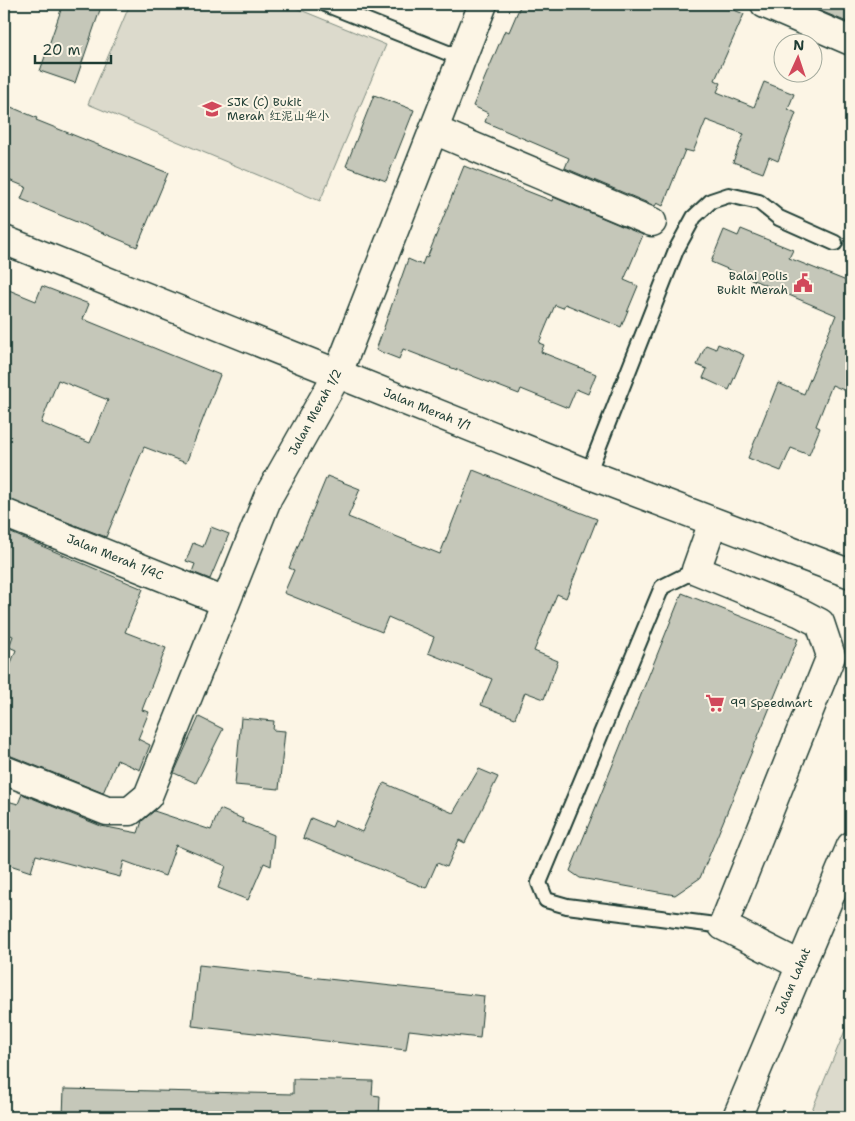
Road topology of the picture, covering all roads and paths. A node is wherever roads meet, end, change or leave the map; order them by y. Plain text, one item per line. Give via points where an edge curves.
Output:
1 (325, 4) edge
2 (484, 4) edge
3 (765, 4) edge
4 (851, 41) edge
5 (463, 59) junction
6 (434, 130) junction
7 (652, 222) dead end
8 (4, 240) edge
9 (835, 243) dead end
10 (338, 373) junction
11 (588, 474) junction
12 (4, 513) edge
13 (713, 522) junction
14 (696, 570) junction
15 (851, 574) edge
16 (225, 602) junction
17 (4, 770) edge
18 (851, 846) edge
19 (723, 926) junction
20 (800, 964) junction
21 (738, 1117) edge

1 - 5 lane
2 - 5 street, Jalan Merah 1/2
3 - 4 street
5 - 6 street, Jalan Merah 1/2
6 - 7 street
6 - 10 street, Jalan Merah 1/2
8 - 10 street, Jalan Merah 1/1
9 - 11 lane via 779,218 759,202 730,195 711,201 694,217 676,250
10 - 11 street, Jalan Merah 1/1
10 - 16 street, Jalan Merah 1/2 via 268,496
11 - 13 street, Jalan Merah 1/1
12 - 16 street, Jalan Merah 1/4C
13 - 14 street
13 - 15 street, Jalan Merah 1/1
14 - 19 street via 801,612 820,623 831,656
14 - 19 lane via 662,587 540,883 546,900 567,906
16 - 17 street, Jalan Merah 1/2 via 148,796 130,811 108,811
18 - 20 street, Jalan Lahat
19 - 20 street
20 - 21 street, Jalan Lahat

